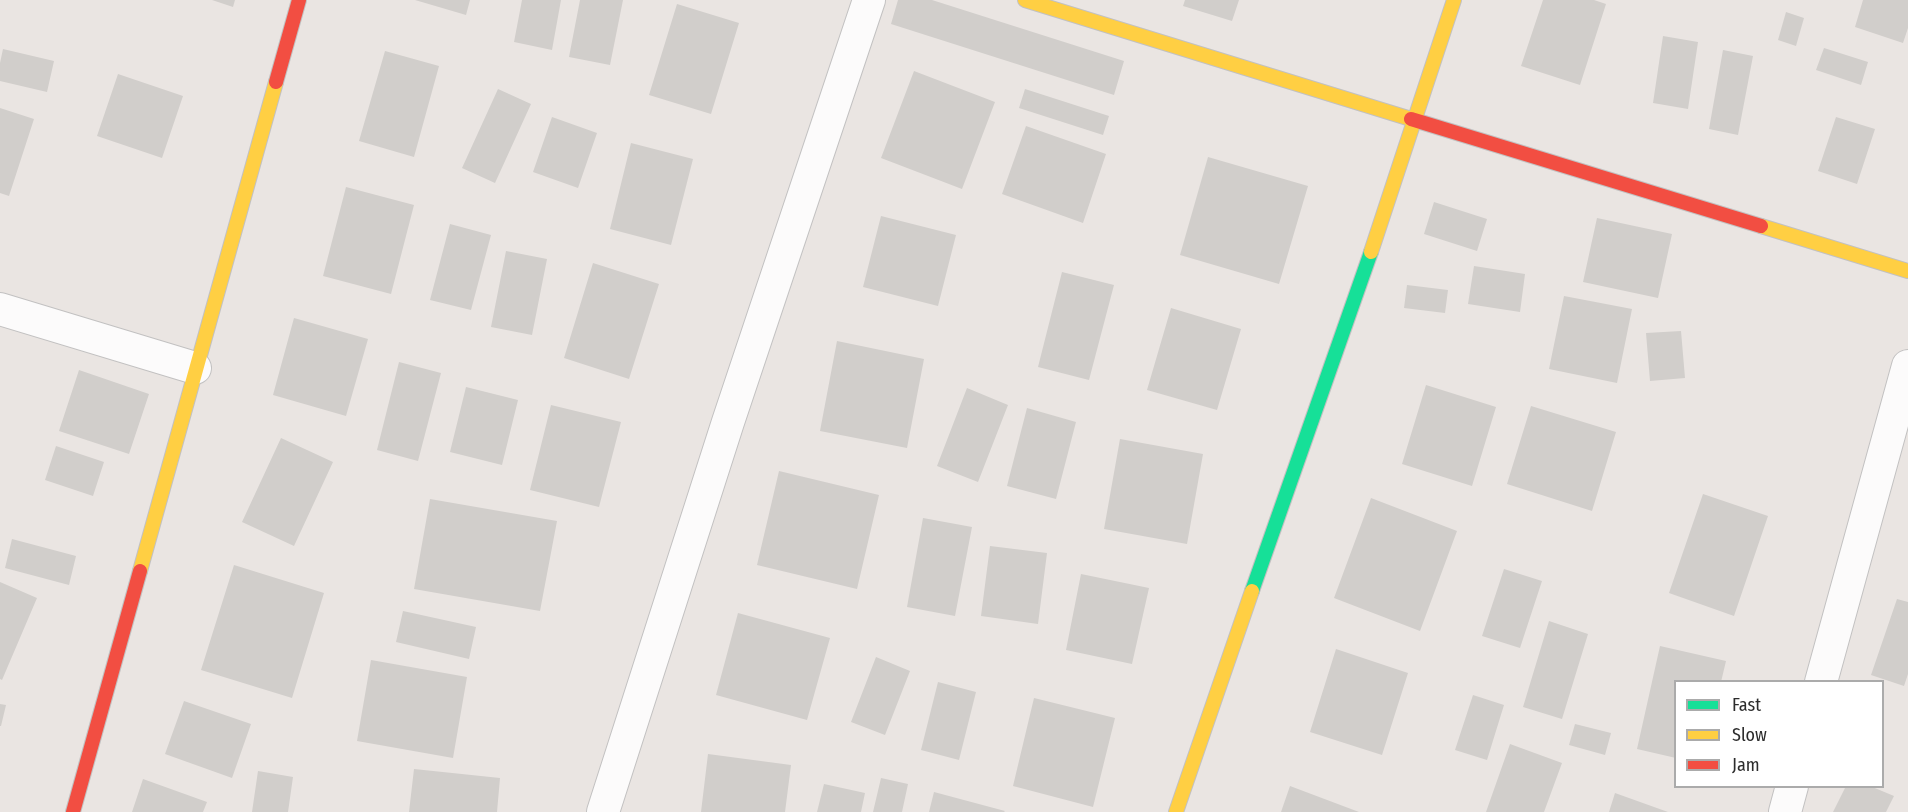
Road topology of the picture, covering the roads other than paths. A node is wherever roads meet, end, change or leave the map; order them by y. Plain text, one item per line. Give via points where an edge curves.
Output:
1 (299, 0) edge
2 (869, 0) edge
3 (1025, 0) edge
4 (1454, 0) edge
5 (1417, 119) junction
6 (1908, 271) edge
7 (0, 309) edge
8 (1908, 366) edge
9 (195, 368) junction
10 (1821, 680) edge
11 (1791, 788) edge
12 (73, 812) edge
13 (603, 812) edge
14 (1176, 812) edge
15 (1785, 812) edge

1 - 9 street
2 - 13 street
3 - 5 street
4 - 5 street
5 - 6 street
5 - 14 street
7 - 9 street
8 - 10 street
9 - 12 street
11 - 15 street

